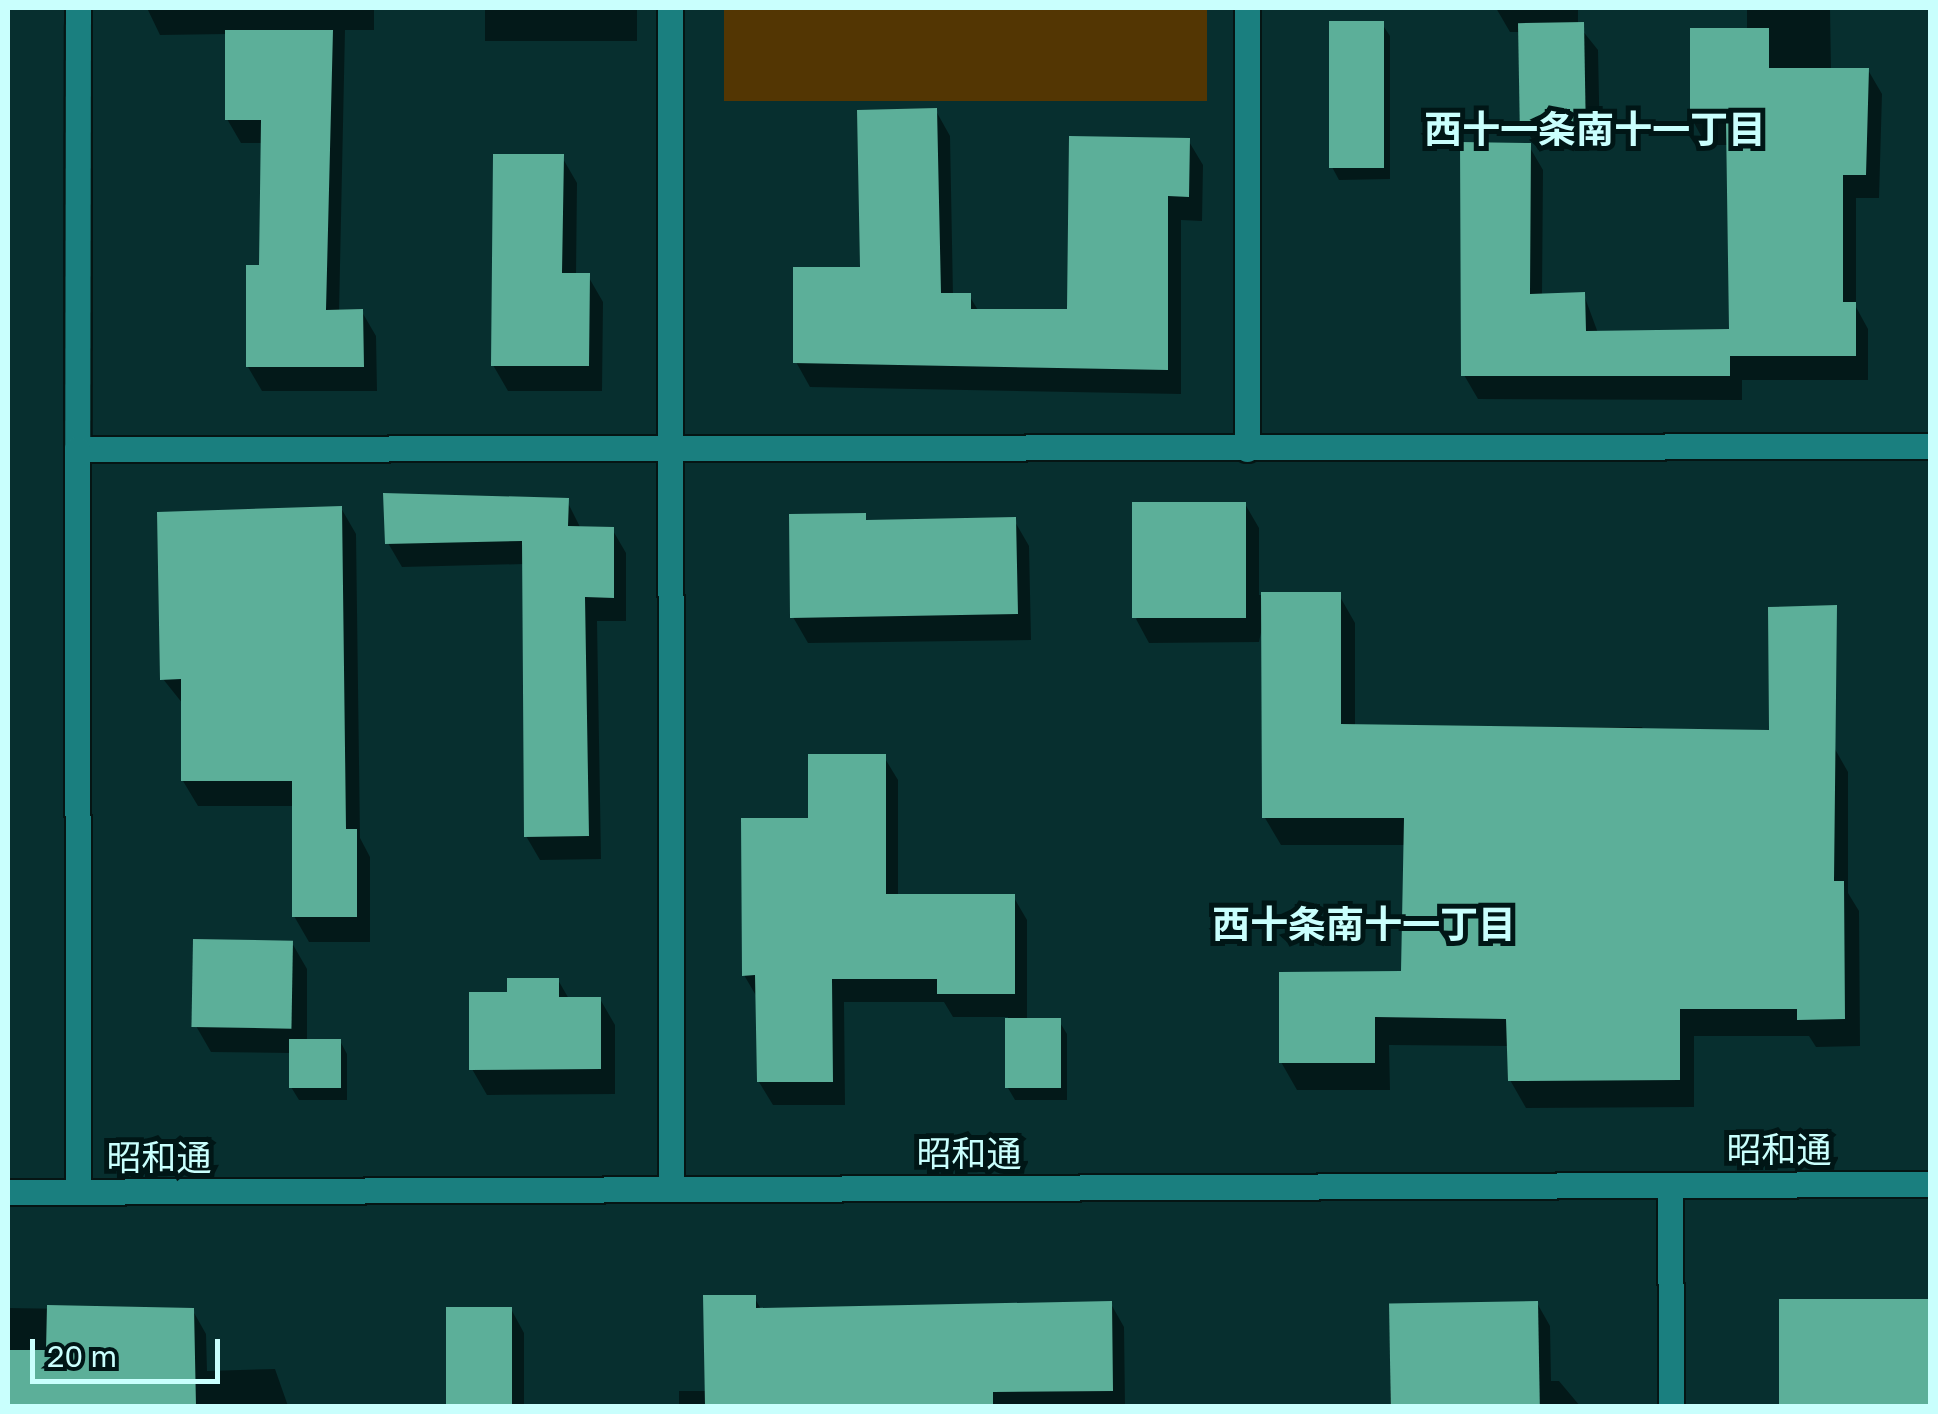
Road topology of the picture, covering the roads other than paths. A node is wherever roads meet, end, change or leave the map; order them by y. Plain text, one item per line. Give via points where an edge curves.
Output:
1 (78, 8) edge
2 (670, 8) edge
3 (1247, 8) edge
4 (1930, 446) edge
5 (77, 450) junction
6 (1248, 450) junction
7 (670, 451) junction
8 (1930, 1184) edge
9 (1670, 1185) junction
10 (670, 1189) junction
11 (8, 1192) edge
12 (78, 1192) junction
13 (1671, 1406) edge

1 - 5 street
2 - 7 street
3 - 6 street
4 - 6 street
5 - 7 street
5 - 12 street
6 - 7 street
7 - 10 street
8 - 9 street, 昭和通
9 - 10 street, 昭和通
9 - 13 street
10 - 12 street, 昭和通
11 - 12 street, 昭和通

